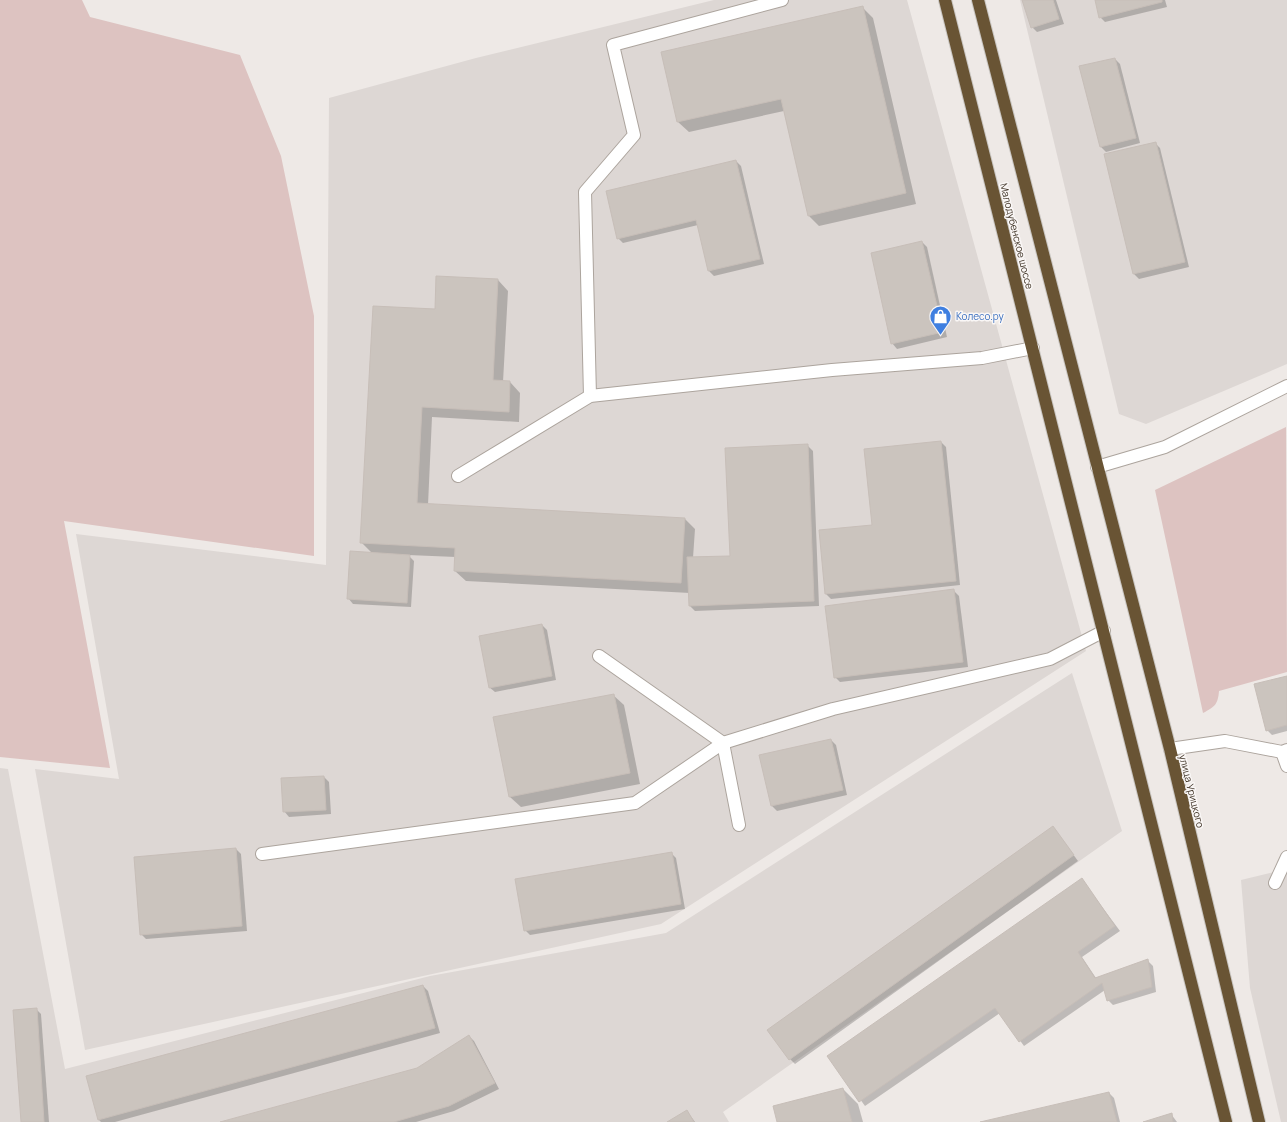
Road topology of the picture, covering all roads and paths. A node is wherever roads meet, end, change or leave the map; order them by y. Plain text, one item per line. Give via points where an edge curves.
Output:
1 (782, 0) edge
2 (945, 0) edge
3 (978, 0) edge
4 (1033, 348) junction
5 (1287, 386) edge
6 (590, 396) junction
7 (1097, 467) junction
8 (458, 476) dead end
9 (1104, 631) junction
10 (599, 656) dead end
11 (723, 743) junction
12 (1170, 749) junction
13 (1285, 751) edge
14 (1287, 766) edge
15 (739, 825) dead end
16 (262, 854) dead end
17 (1287, 857) edge
18 (1275, 883) dead end
19 (1226, 1122) edge
20 (1259, 1122) edge

1 - 6 lane via 613,45 634,135 586,192
2 - 4 highway, Малодубенское шоссе
3 - 7 highway, Малодубенское шоссе
4 - 6 lane via 982,358 832,370
4 - 9 highway, Малодубенское шоссе
5 - 7 lane via 1165,447
6 - 8 lane
7 - 12 highway, улица Урицкого
9 - 11 lane via 1050,659 833,709
9 - 19 highway
10 - 11 lane
11 - 15 lane
11 - 16 lane via 635,803
12 - 13 lane via 1225,741
12 - 20 highway, улица Урицкого
13 - 14 lane
17 - 18 lane

